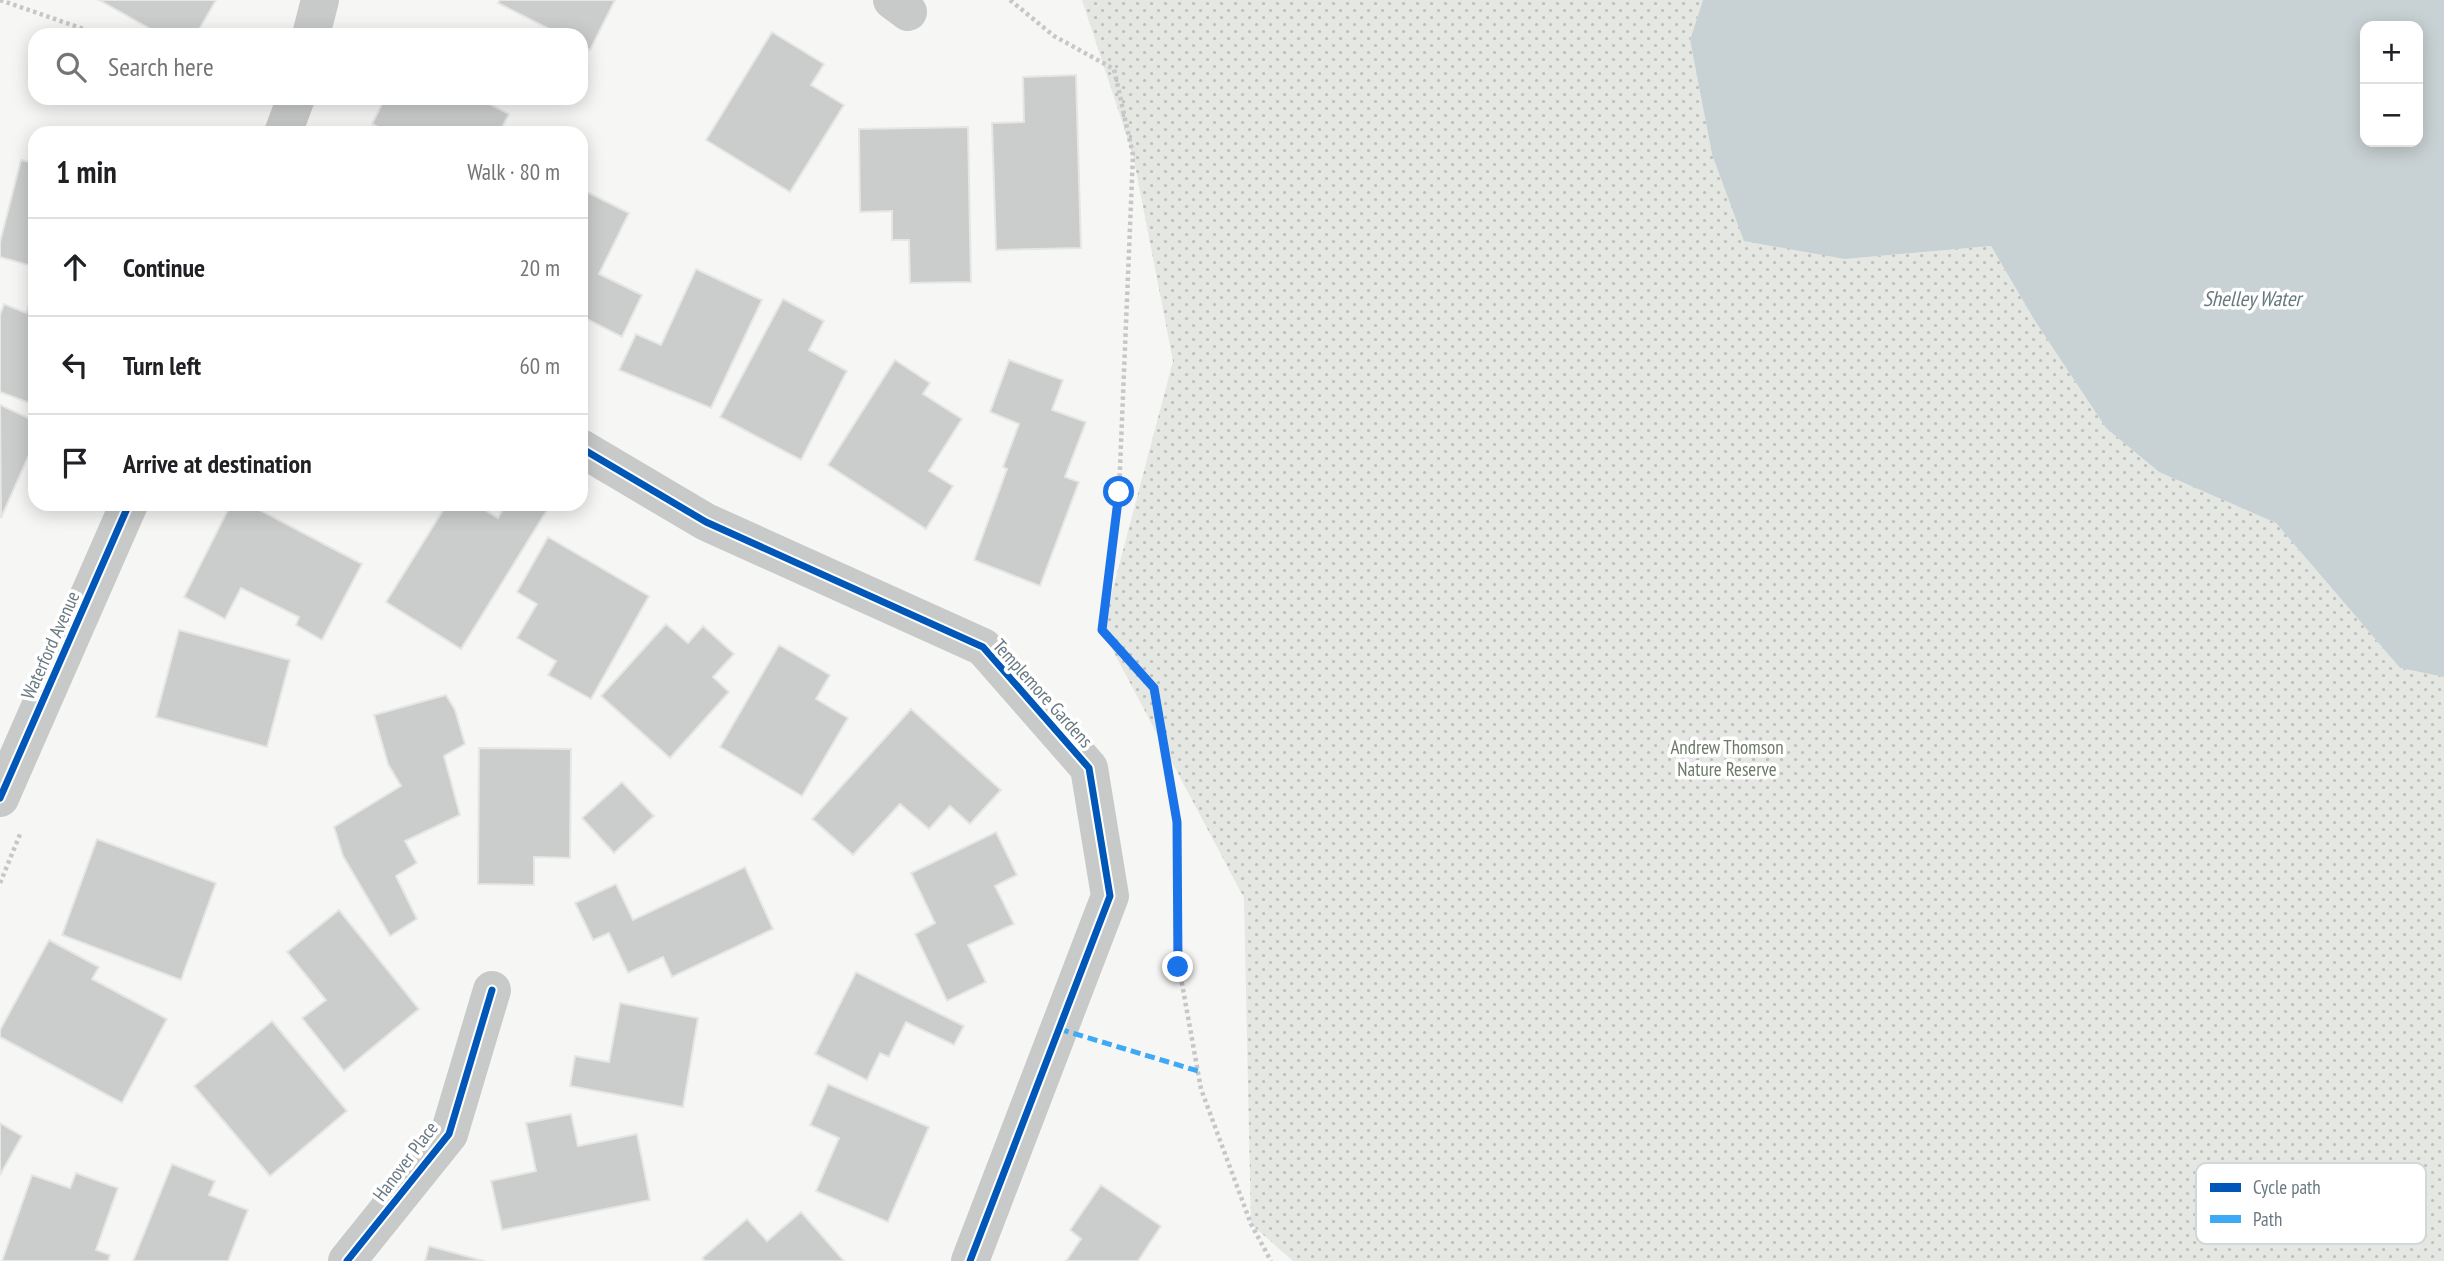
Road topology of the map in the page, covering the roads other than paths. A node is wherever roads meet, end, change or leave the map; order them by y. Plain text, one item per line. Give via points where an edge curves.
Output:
1 (320, 0) edge
2 (314, 28) edge
3 (293, 105) edge
4 (286, 126) edge
5 (588, 451) edge
6 (126, 511) edge
7 (0, 798) edge
8 (492, 990) dead end
9 (347, 1261) edge
10 (970, 1261) edge

1 - 2 street
3 - 4 street
5 - 10 street, Templemore Gardens via 706,522 983,647 1089,768 1110,896
6 - 7 street, Waterford Avenue
8 - 9 street, Hanover Place via 449,1134

